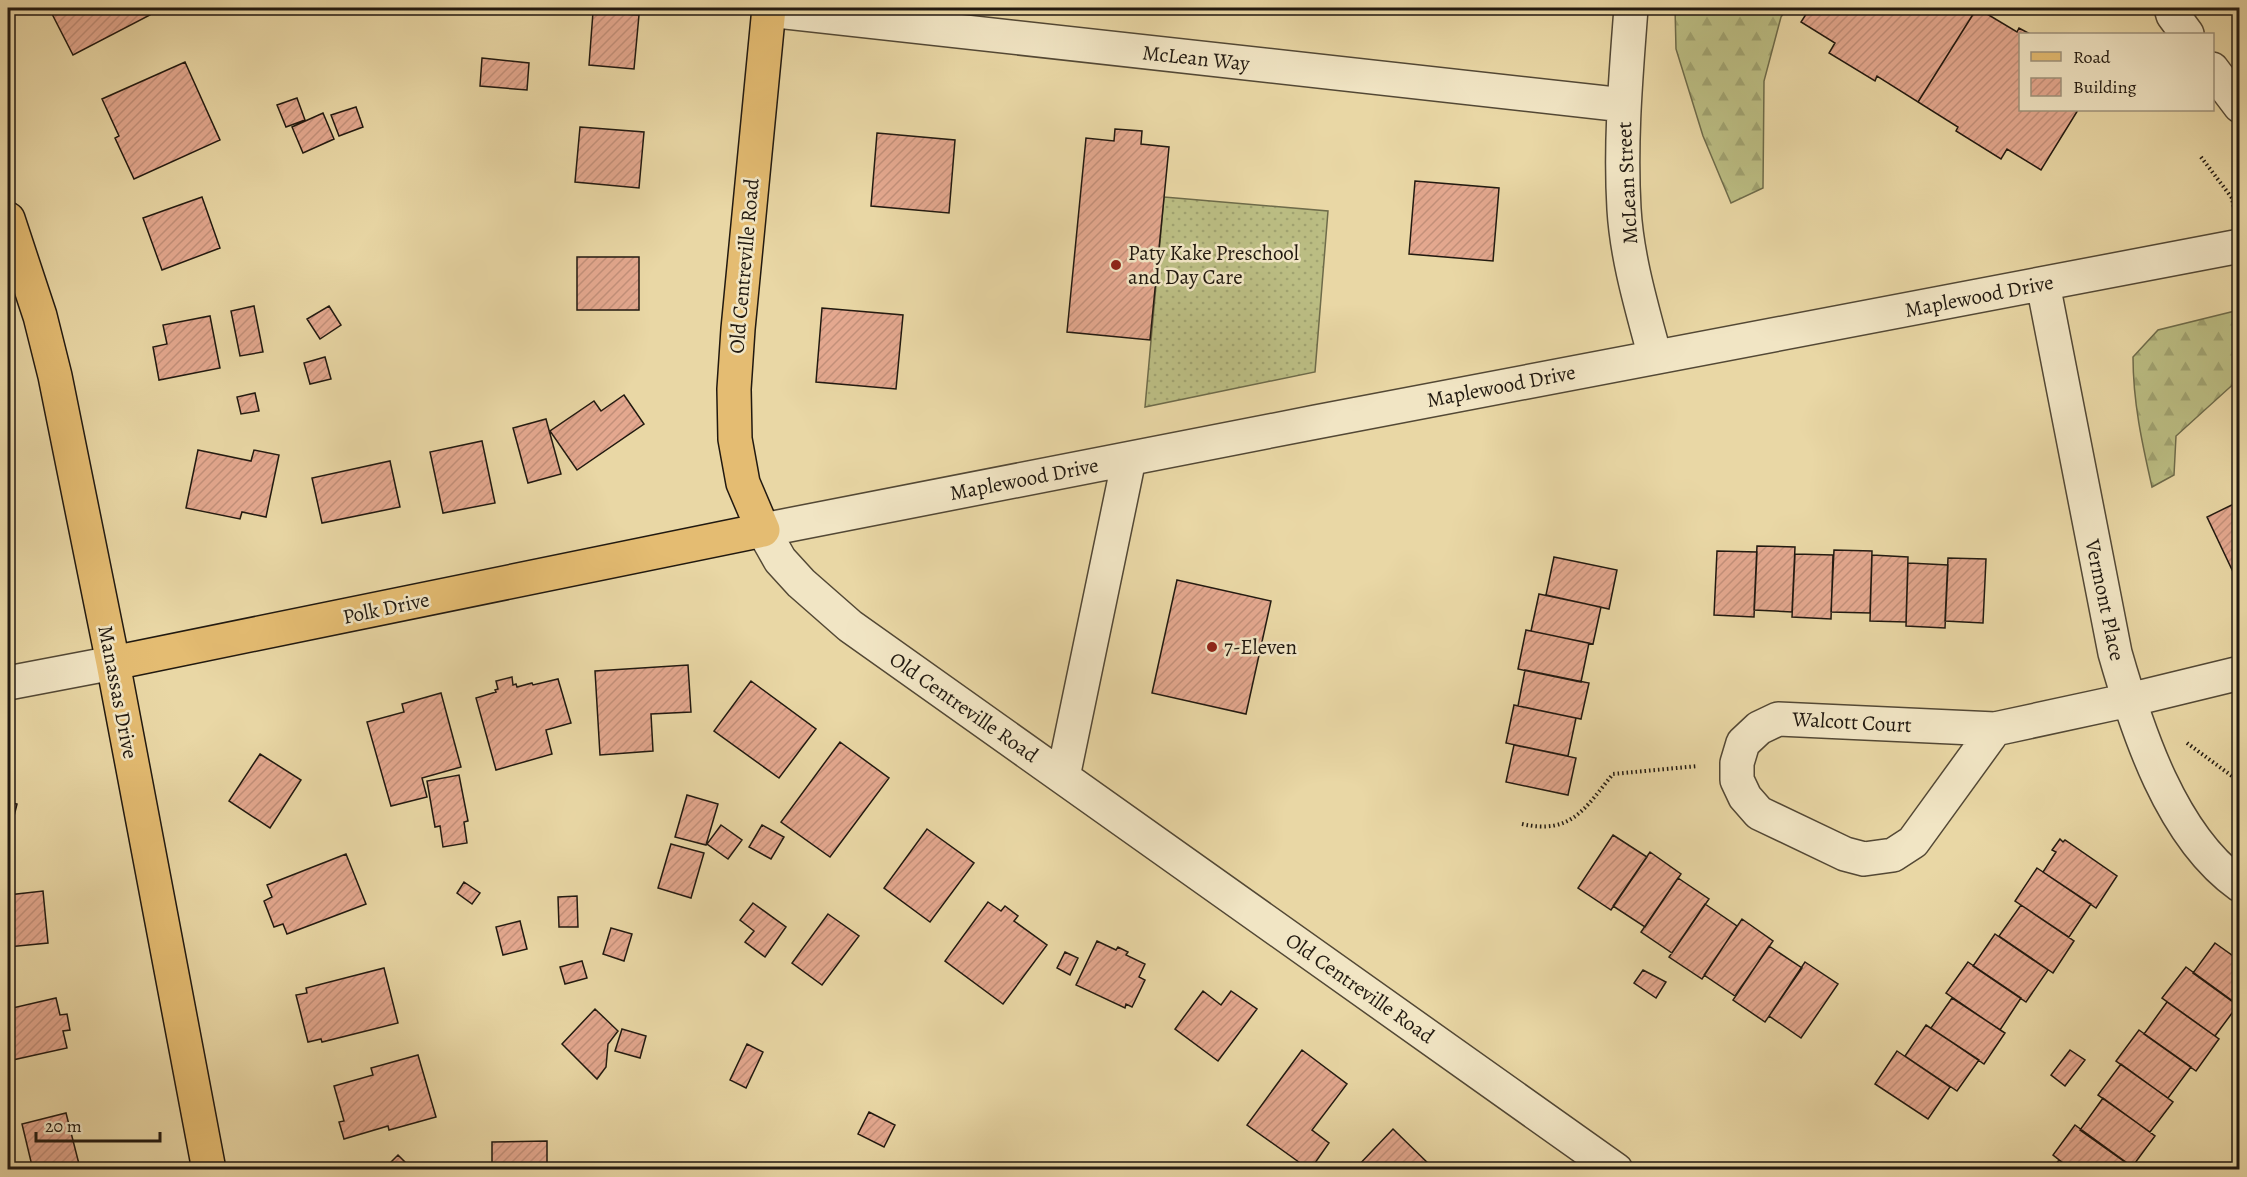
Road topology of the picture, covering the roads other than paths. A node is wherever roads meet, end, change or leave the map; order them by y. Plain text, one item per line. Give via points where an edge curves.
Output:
1 (1631, 8) edge
2 (2171, 8) edge
3 (768, 9) edge
4 (2186, 33) edge
5 (2214, 72) edge
6 (1624, 105) junction
7 (2240, 106) edge
8 (8, 219) edge
9 (2240, 246) edge
10 (2043, 284) junction
11 (1655, 357) junction
12 (1129, 459) junction
13 (764, 530) junction
14 (113, 663) junction
15 (2240, 673) edge
16 (8, 683) edge
17 (2129, 700) junction
18 (1995, 729) junction
19 (1063, 777) junction
20 (2240, 885) edge
21 (209, 1170) edge
22 (1616, 1170) edge

1 - 6 street, McLean Street
2 - 4 street
3 - 6 street, McLean Way
3 - 13 main road, Old Centreville Road via 734,389 735,439 743,483
5 - 7 street
6 - 11 street, McLean Street via 1624,211 1636,287
8 - 14 main road, Manassas Drive via 55,376
9 - 10 street, Maplewood Drive
10 - 11 street, Maplewood Drive
10 - 17 street, Vermont Place via 2115,653
11 - 12 street, Maplewood Drive
12 - 13 street, Maplewood Drive
12 - 19 street
13 - 14 main road, Polk Drive
13 - 19 street, Old Centreville Road via 780,560 823,604
14 - 16 street, Polk Drive
14 - 21 main road, Manassas Drive
15 - 17 street, Walcott Court
17 - 18 street, Walcott Court
17 - 20 street, Vermont Place via 2165,794 2194,839
18 - 18 street, Walcott Court via 1913,842 1893,855 1864,859 1845,854 1759,813 1737,780 1743,743 1759,728 1778,719
19 - 22 street, Old Centreville Road

